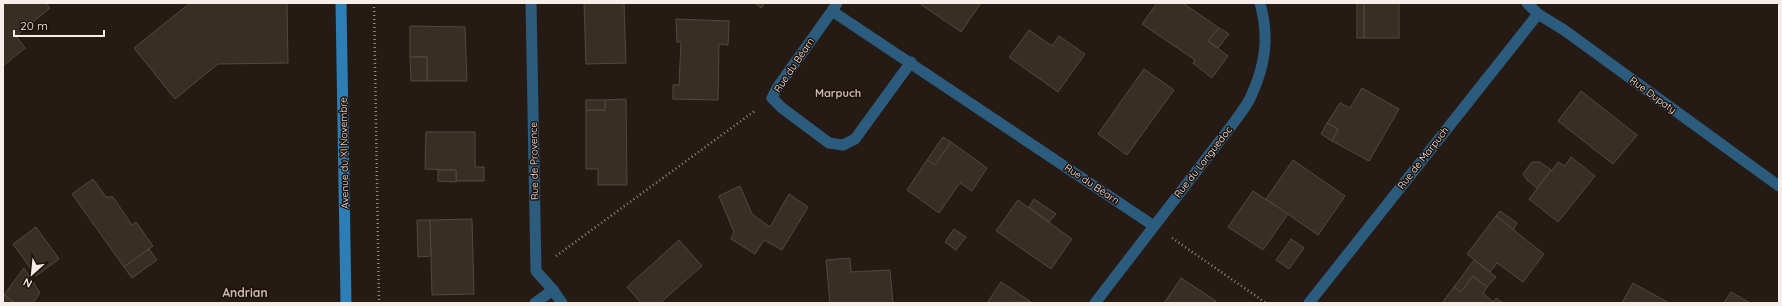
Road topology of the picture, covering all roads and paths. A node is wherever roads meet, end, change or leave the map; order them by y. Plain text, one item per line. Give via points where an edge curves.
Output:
1 (341, 3) edge
2 (374, 3) edge
3 (531, 3) edge
4 (1260, 3) edge
5 (1527, 3) edge
6 (835, 7) edge
7 (1538, 14) junction
8 (911, 62) junction
9 (772, 98) junction
10 (1779, 186) edge
11 (1154, 226) junction
12 (536, 271) junction
13 (553, 290) junction
14 (346, 303) edge
15 (379, 303) edge
16 (535, 303) edge
17 (562, 303) edge
18 (1095, 303) edge
19 (1266, 303) edge
20 (1309, 303) edge

1 - 14 main road, Avenue du XI Novembre
2 - 15 path
3 - 12 street, Rue de Provence
4 - 11 street, Rue du Languedoc via 1265,21 1265,57 1252,95
5 - 7 street, Rue Dupaty
6 - 8 street, Rue du Béarn
6 - 9 street, Rue du Béarn
7 - 10 street, Rue Dupaty via 1564,30
7 - 20 street, Rue de Marpuch
8 - 9 street, Rue du Béarn via 856,139 843,144 829,143
8 - 11 street, Rue du Béarn
9 - 12 path
11 - 18 street, Rue du Languedoc
11 - 19 path
12 - 13 street
13 - 16 street
13 - 17 street

